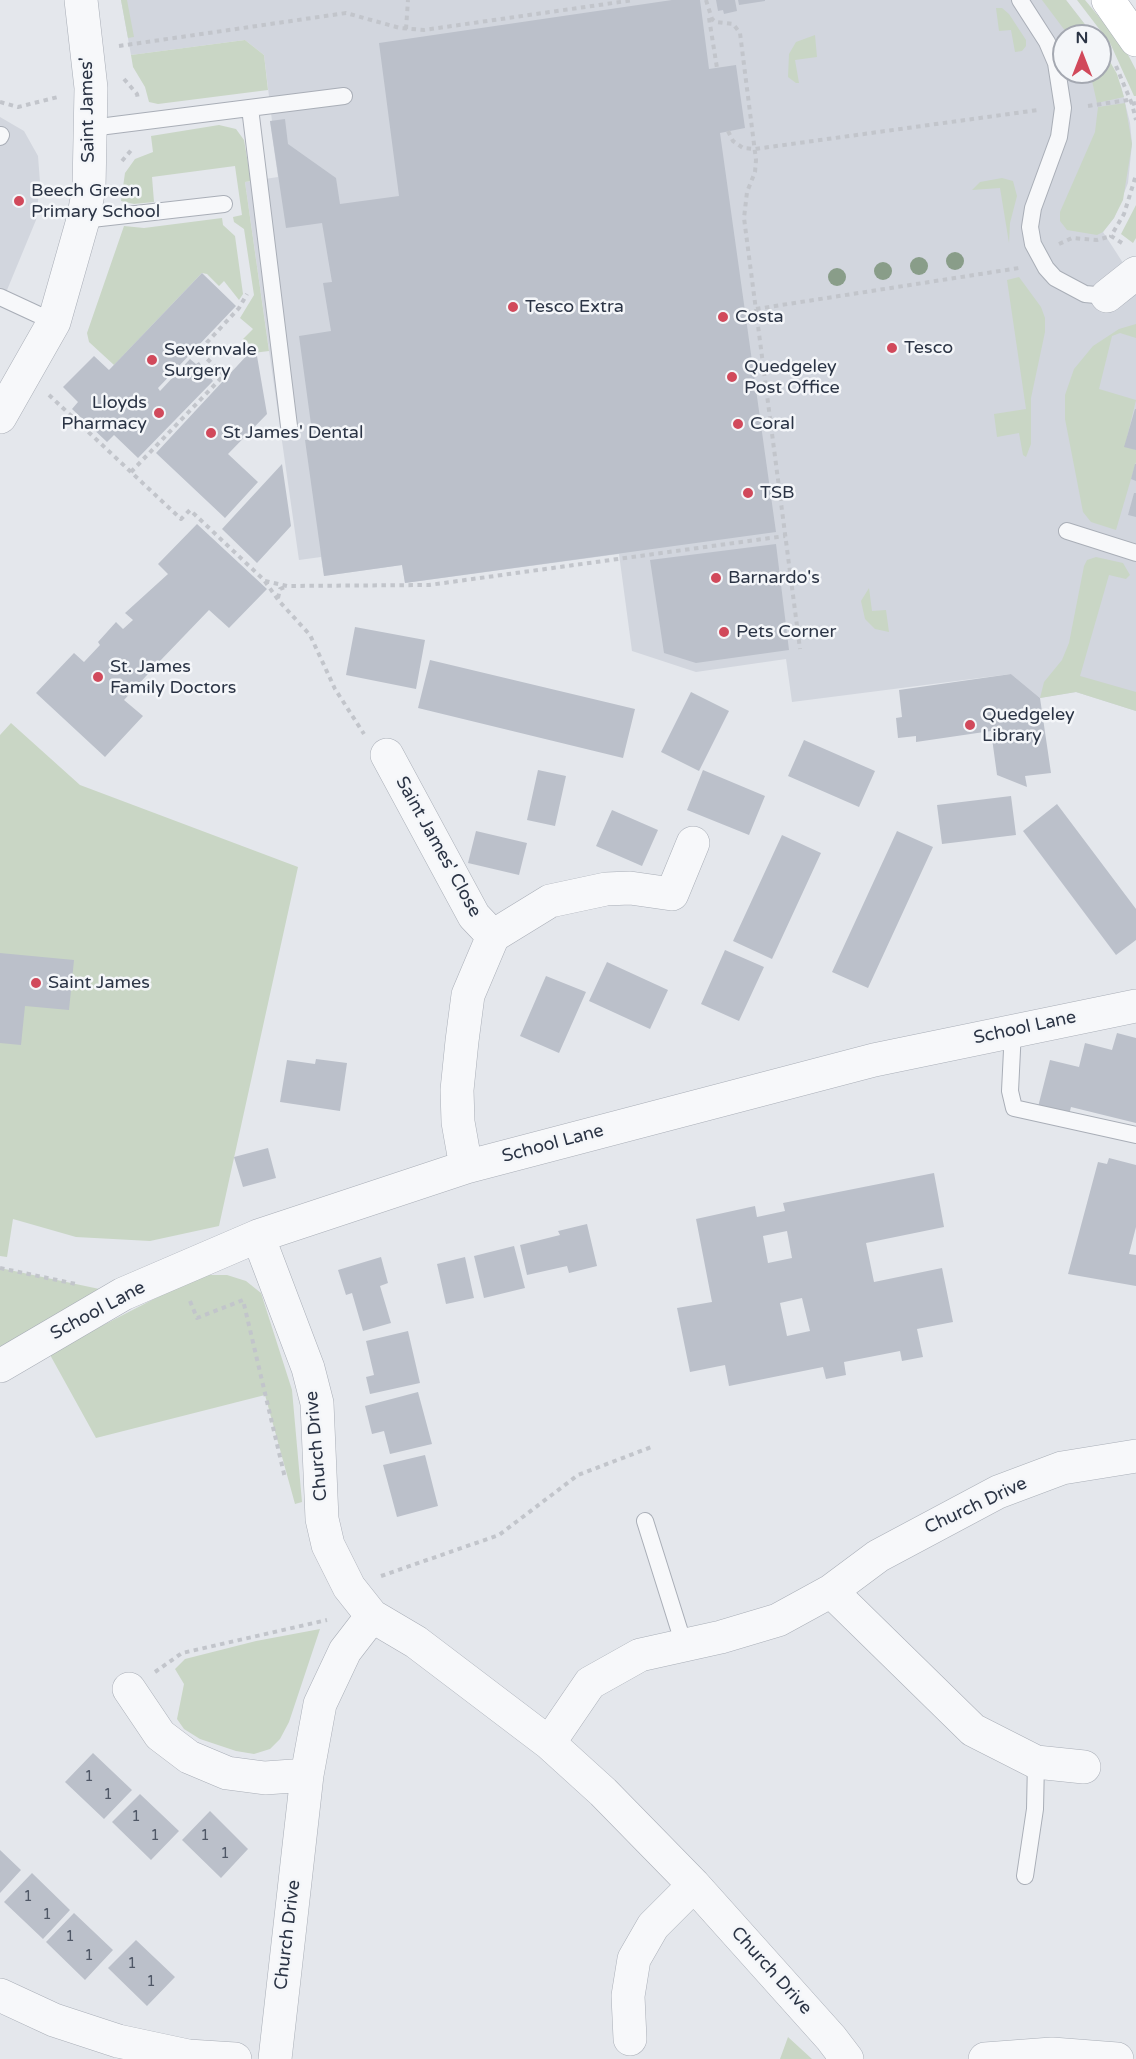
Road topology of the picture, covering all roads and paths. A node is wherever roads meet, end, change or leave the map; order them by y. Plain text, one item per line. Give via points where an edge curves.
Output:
1 (81, 0) edge
2 (408, 0) edge
3 (634, 0) edge
4 (706, 0) edge
5 (1020, 0) edge
6 (1108, 0) edge
7 (709, 14) junction
8 (720, 23) junction
9 (406, 28) junction
10 (712, 33) junction
11 (116, 46) dead end
12 (1125, 51) edge
13 (717, 68) dead end
14 (91, 88) junction
15 (344, 96) dead end
16 (0, 102) edge
17 (1132, 102) edge
18 (250, 108) junction
19 (1063, 108) junction
20 (1136, 120) edge
21 (92, 128) junction
22 (728, 131) dead end
23 (755, 149) junction
24 (1136, 175) edge
25 (224, 204) dead end
26 (83, 220) junction
27 (1111, 236) junction
28 (1038, 256) junction
29 (1132, 259) edge
30 (246, 285) dead end
31 (0, 297) edge
32 (1121, 297) edge
33 (756, 309) junction
34 (54, 322) junction
35 (27, 369) junction
36 (0, 417) edge
37 (289, 426) dead end
38 (131, 472) junction
39 (1067, 531) dead end
40 (785, 536) junction
41 (1136, 553) edge
42 (264, 580) junction
43 (287, 586) junction
44 (279, 602) junction
45 (800, 649) dead end
46 (387, 755) joint
47 (693, 843) dead end
48 (493, 936) junction
49 (1136, 1006) edge
50 (1013, 1030) junction
51 (1136, 1136) edge
52 (466, 1167) junction
53 (258, 1236) junction
54 (0, 1268) edge
55 (123, 1294) junction
56 (197, 1318) dead end
57 (0, 1366) edge
58 (654, 1446) dead end
59 (1136, 1456) edge
60 (286, 1485) dead end
61 (645, 1521) dead end
62 (831, 1592) junction
63 (362, 1603) junction
64 (684, 1645) junction
65 (129, 1689) joint
66 (549, 1743) junction
67 (1036, 1762) junction
68 (1084, 1767) dead end
69 (307, 1775) junction
70 (1024, 1876) dead end
71 (694, 1885) junction
72 (0, 1995) edge
73 (630, 2040) dead end
74 (235, 2059) edge
75 (275, 2059) edge
76 (847, 2059) edge
77 (986, 2059) edge
78 (1117, 2059) edge

1 - 14 street, Saint James'
2 - 9 path
3 - 9 path via 424,30
4 - 7 path
5 - 19 lane via 1056,63
6 - 12 street
7 - 8 path
7 - 10 path
8 - 10 path
8 - 23 path via 733,24 740,33
9 - 11 path via 346,13
10 - 13 path
12 - 17 path
14 - 16 path via 18,106
14 - 21 street, Saint James'
15 - 18 lane
17 - 19 path
17 - 20 path
18 - 21 lane
18 - 37 lane
19 - 23 path
19 - 28 lane via 1059,137 1030,227
21 - 26 street, Saint James'
22 - 23 path via 743,148
23 - 33 path via 755,172 747,192 744,218
24 - 27 path via 1124,214
25 - 26 lane
26 - 34 street, Saint James'
27 - 28 path via 1097,240 1072,238
27 - 29 path
28 - 32 lane via 1055,278 1070,287 1085,294
28 - 33 path via 1015,270
29 - 32 street
30 - 38 path via 247,295 239,308 199,351 224,375
31 - 34 lane
33 - 40 path
34 - 35 street, Saint James'
35 - 36 street, Saint James'
35 - 38 path via 47,381 42,390
38 - 42 path via 181,519 190,510
39 - 41 lane
40 - 43 path via 429,585
40 - 45 path
42 - 43 path
42 - 44 path
43 - 44 path via 280,589
44 - 46 path via 310,635 360,731
46 - 48 street, Saint James' Close via 474,916
47 - 48 street, Saint James' Close via 672,894 606,889 550,901
48 - 52 street, Saint James' Close via 468,995 462,1041 458,1122
49 - 50 street, School Lane
50 - 51 lane via 1010,1091 1014,1108
50 - 52 street, School Lane via 874,1060
52 - 53 street, School Lane
53 - 55 street, School Lane
53 - 63 street, Church Drive via 308,1368 317,1403 322,1519 328,1545
54 - 55 path
55 - 57 street, School Lane
56 - 60 path via 243,1300
58 - 63 path via 578,1475 500,1535
59 - 62 street, Church Drive via 1062,1468 998,1492 878,1556
61 - 64 lane
62 - 64 street, Church Drive via 778,1620
62 - 67 street via 973,1730
63 - 65 path via 320,1622 182,1653
63 - 66 street, Church Drive
63 - 69 street, Church Drive via 320,1704
64 - 66 street, Church Drive via 640,1655 590,1683
65 - 69 street via 160,1735 189,1757 227,1773 265,1778
66 - 71 street, Church Drive
67 - 68 street
67 - 70 lane via 1035,1809
69 - 75 street, Church Drive
71 - 73 street via 653,1926 634,1959 628,1996
71 - 76 street, Church Drive
72 - 74 street via 54,2020 118,2041 188,2055
77 - 78 street via 1052,2054

